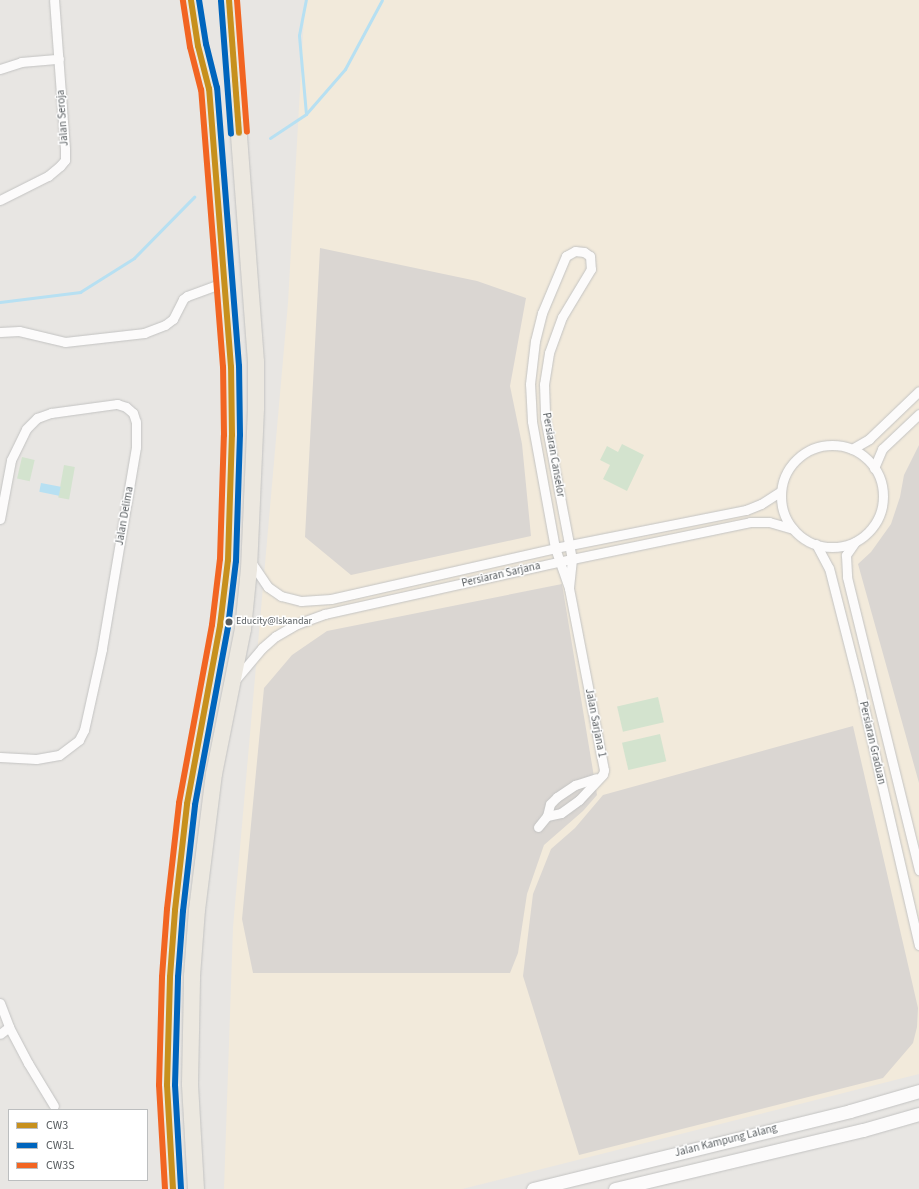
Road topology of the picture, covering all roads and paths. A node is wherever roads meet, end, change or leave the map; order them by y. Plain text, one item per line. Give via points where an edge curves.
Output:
1 (54, 0) edge
2 (191, 0) edge
3 (203, 0) edge
4 (229, 0) edge
5 (240, 0) edge
6 (59, 59) junction
7 (0, 69) edge
8 (236, 81) junction
9 (209, 89) junction
10 (0, 200) edge
11 (225, 282) junction
12 (0, 332) edge
13 (919, 391) edge
14 (919, 414) edge
15 (852, 449) junction
16 (874, 468) junction
17 (781, 491) junction
18 (0, 519) edge
19 (793, 529) junction
20 (855, 542) junction
21 (816, 544) junction
22 (569, 546) junction
23 (555, 548) junction
24 (249, 559) junction
25 (572, 559) junction
26 (559, 562) junction
27 (569, 588) junction
28 (233, 683) junction
29 (0, 757) edge
30 (600, 777) junction
31 (547, 816) junction
32 (538, 827) dead end
33 (919, 870) edge
34 (919, 945) edge
35 (0, 1003) edge
36 (9, 1027) junction
37 (0, 1034) edge
38 (917, 1090) edge
39 (54, 1106) dead end
40 (919, 1114) edge
41 (173, 1189) edge
42 (196, 1189) edge
43 (533, 1189) edge
44 (615, 1189) edge

1 - 6 street, Jalan Seroja
2 - 9 highway via 199,52
3 - 9 highway
4 - 8 highway
5 - 8 highway via 241,52
6 - 7 street via 21,62
6 - 10 street, Jalan Seroja via 64,160 48,176
8 - 24 highway via 256,362
9 - 11 highway
11 - 12 street via 187,296 173,319 144,333 65,342 19,331
11 - 41 highway via 231,367 232,435 228,560 220,626 187,804 175,910 167,1085
13 - 15 street via 869,439
14 - 16 street via 882,449
15 - 16 street via 865,457
15 - 17 street via 837,445 806,452 794,462 785,475
16 - 20 street via 880,479 882,503 873,526
17 - 19 street via 781,504
17 - 22 street, Persiaran Sarjana via 746,510
18 - 29 street, Jalan Delima via 11,460 26,429 37,418 51,413 117,404 133,413 136,422 136,447 102,649 84,730 79,740 59,755 36,759
19 - 21 street via 803,538
19 - 25 street, Persiaran Sarjana via 769,522 750,522
20 - 21 street via 829,547
20 - 33 street, Persiaran Graduan via 846,556 847,576
21 - 34 street, Persiaran Graduan via 829,568
22 - 23 street, Persiaran Sarjana
22 - 23 street, Persiaran Canselor via 545,418 544,384 548,353 562,317 591,269 590,256 575,251 566,256 542,313 535,341 530,384 532,421
22 - 25 street, Persiaran Canselor
23 - 24 street, Persiaran Sarjana via 331,599 311,601 295,600 272,591
23 - 26 street, Persiaran Canselor
24 - 28 highway via 243,629
25 - 26 street, Persiaran Sarjana
25 - 27 street, Persiaran Canselor
26 - 27 street, Persiaran Canselor
26 - 28 street, Persiaran Sarjana via 306,620 268,642
27 - 30 street, Jalan Sarjana 1 via 604,770
28 - 42 highway via 210,806 192,976 190,1084
30 - 31 street via 574,804 561,813
30 - 31 street via 575,785 557,797 550,804
31 - 32 street
35 - 36 street
36 - 37 street
36 - 39 street
38 - 43 main road, Jalan Kampung Lalang via 850,1111
40 - 44 main road, Jalan Kampung Lalang via 863,1130

